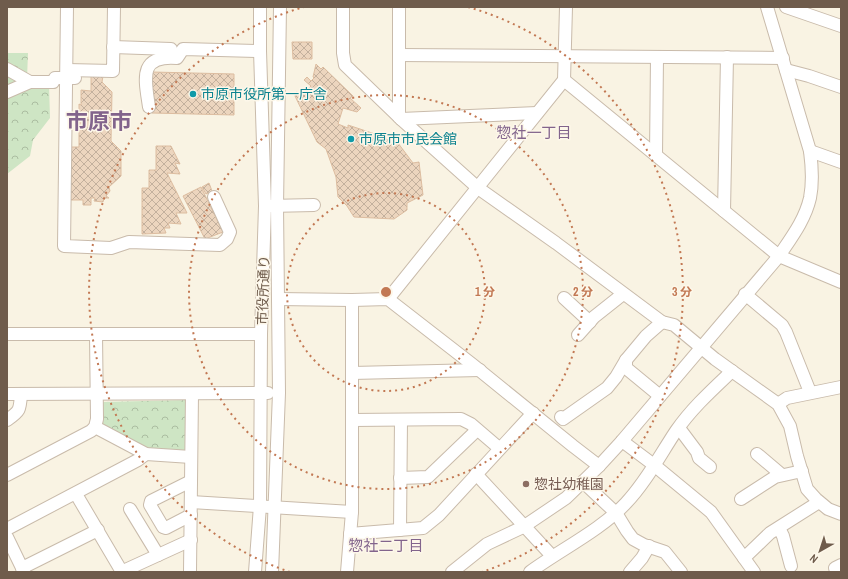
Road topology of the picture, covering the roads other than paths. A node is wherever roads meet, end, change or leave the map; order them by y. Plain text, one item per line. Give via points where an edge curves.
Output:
1 (67, 7) edge
2 (114, 7) edge
3 (260, 7) edge
4 (280, 7) edge
5 (343, 7) edge
6 (399, 7) edge
7 (566, 7) edge
8 (767, 7) edge
9 (786, 7) edge
10 (841, 26) edge
11 (114, 47) junction
12 (170, 49) dead end
13 (260, 51) junction
14 (399, 55) junction
15 (564, 57) junction
16 (656, 57) junction
17 (727, 57) junction
18 (783, 58) junction
19 (7, 69) edge
20 (786, 70) junction
21 (67, 74) junction
22 (91, 78) dead end
23 (564, 80) junction
24 (30, 82) junction
25 (841, 87) edge
26 (7, 92) edge
27 (149, 107) dead end
28 (537, 113) junction
29 (400, 118) junction
30 (810, 151) junction
31 (656, 155) junction
32 (841, 162) edge
33 (478, 188) junction
34 (214, 197) dead end
35 (314, 205) dead end
36 (271, 206) junction
37 (724, 211) junction
38 (779, 256) junction
39 (841, 282) edge
40 (623, 294) junction
41 (745, 294) junction
42 (564, 298) dead end
43 (278, 299) junction
44 (388, 299) junction
45 (352, 300) junction
46 (590, 322) junction
47 (662, 322) junction
48 (7, 334) edge
49 (96, 334) junction
50 (261, 334) junction
51 (578, 334) dead end
52 (702, 348) junction
53 (626, 360) junction
54 (480, 370) junction
55 (732, 371) junction
56 (352, 373) junction
57 (841, 386) edge
58 (810, 392) junction
59 (279, 393) junction
60 (7, 394) edge
61 (21, 394) junction
62 (97, 394) junction
63 (192, 394) junction
64 (261, 394) junction
65 (660, 396) junction
66 (778, 404) junction
67 (533, 413) junction
68 (561, 417) dead end
69 (7, 420) edge
70 (352, 420) junction
71 (401, 420) junction
72 (96, 427) junction
73 (679, 428) junction
74 (478, 430) junction
75 (622, 441) junction
76 (499, 448) junction
77 (146, 454) junction
78 (757, 454) dead end
79 (191, 457) junction
80 (654, 465) junction
81 (599, 466) junction
82 (710, 467) dead end
83 (802, 471) junction
84 (476, 474) junction
85 (7, 475) edge
86 (782, 475) junction
87 (400, 478) junction
88 (191, 482) junction
89 (583, 482) junction
90 (76, 494) junction
91 (741, 499) dead end
92 (191, 502) junction
93 (819, 502) junction
94 (260, 506) junction
95 (275, 507) junction
96 (130, 509) dead end
97 (352, 512) junction
98 (616, 512) junction
99 (841, 514) edge
100 (191, 515) junction
101 (523, 526) junction
102 (779, 528) junction
103 (7, 529) edge
104 (98, 530) junction
105 (400, 530) junction
106 (350, 534) junction
107 (7, 537) edge
108 (191, 540) junction
109 (649, 546) junction
110 (158, 555) junction
111 (552, 556) junction
112 (744, 558) junction
113 (791, 566) dead end
114 (23, 571) edge
115 (122, 572) edge
116 (190, 572) edge
117 (256, 572) edge
118 (272, 572) edge
119 (347, 572) edge
120 (452, 572) edge
121 (530, 572) edge
122 (630, 572) edge
123 (681, 572) edge
124 (754, 572) edge

1 - 21 street
2 - 11 street
3 - 13 street, 市役所通り
4 - 36 street, 市役所通り
5 - 29 street via 345,65
6 - 14 street
7 - 15 street
8 - 18 street
9 - 10 street
11 - 12 street
11 - 21 street via 113,71
13 - 27 street via 183,49 176,58 156,60 147,69
13 - 36 street, 市役所通り
14 - 15 street
14 - 29 street
15 - 16 street
15 - 23 street
16 - 17 street
16 - 31 street
17 - 18 street
17 - 37 street
18 - 20 street
19 - 24 street
20 - 25 street
20 - 30 street
21 - 22 street
21 - 24 street via 55,78 53,82
21 - 34 street via 64,246 111,248 129,242 220,245 230,232
23 - 28 street
23 - 31 street
24 - 26 street
28 - 29 street
28 - 33 street
29 - 33 street
30 - 32 street
30 - 38 street via 810,198 799,226
31 - 37 street
33 - 40 street
33 - 44 street
35 - 36 street
36 - 43 street, 市役所通り
36 - 50 street, 市役所通り
37 - 38 street
38 - 39 street
38 - 41 street
40 - 46 street
40 - 47 street
41 - 52 street
41 - 58 street via 782,325
42 - 46 street
43 - 45 street
43 - 59 street, 市役所通り
44 - 45 street
44 - 54 street
45 - 56 street
46 - 51 street
47 - 52 street via 674,325
47 - 53 street
48 - 49 street
49 - 50 street
49 - 62 street
50 - 64 street, 市役所通り
52 - 55 street
52 - 65 street
53 - 65 street via 626,368
53 - 68 street via 607,388 563,419
54 - 56 street
54 - 67 street
55 - 66 street
55 - 73 street via 699,402
56 - 70 street
57 - 58 street
58 - 66 street via 787,398
59 - 64 street
59 - 95 street, 市役所通り
60 - 61 street
61 - 62 street
61 - 69 street via 18,412
62 - 63 street
62 - 72 street
63 - 64 street
63 - 79 street
64 - 94 street, 市役所通り
65 - 75 street
66 - 83 street via 790,426
67 - 76 street
67 - 81 street
70 - 71 street
70 - 97 street
71 - 74 street via 461,419
71 - 87 street
72 - 77 street
72 - 85 street
73 - 80 street
73 - 82 street via 699,458
74 - 76 street
74 - 87 street via 428,477
75 - 80 street
75 - 81 street
76 - 84 street
77 - 79 street
77 - 90 street
78 - 86 street
79 - 88 street
80 - 98 street via 638,489
80 - 112 street via 711,512
81 - 89 street
83 - 86 street
83 - 93 street via 807,489
84 - 101 street
84 - 105 street via 439,515 423,528
86 - 91 street
87 - 105 street
88 - 92 street
88 - 100 street via 151,501 150,505 166,528
89 - 98 street
89 - 101 street via 566,498
90 - 103 street
90 - 104 street
92 - 94 street
92 - 100 street
93 - 99 street
93 - 102 street
94 - 95 street
94 - 117 street, 市役所通り
95 - 97 street
95 - 118 street, 市役所通り
96 - 110 street
97 - 106 street
98 - 109 street via 633,539
98 - 111 street via 584,537
100 - 108 street
101 - 111 street
101 - 120 street via 487,544
102 - 112 street via 759,542
102 - 113 street
104 - 114 street
104 - 115 street
105 - 106 street
106 - 119 street
107 - 114 street
108 - 110 street
108 - 116 street
109 - 122 street
109 - 123 street via 666,552
110 - 115 street
111 - 121 street
112 - 124 street

